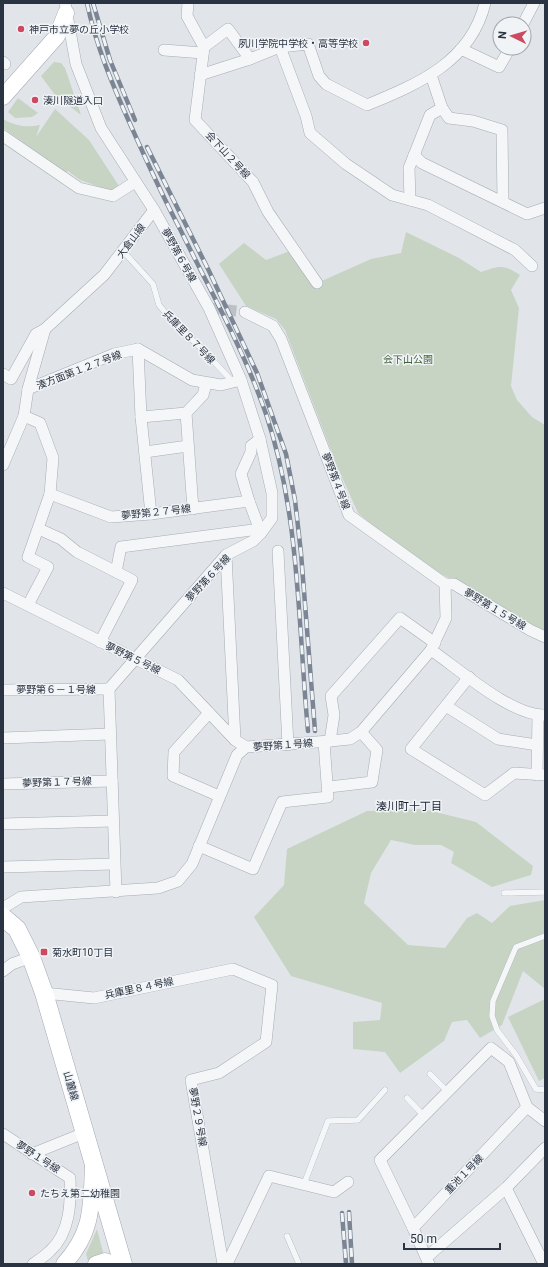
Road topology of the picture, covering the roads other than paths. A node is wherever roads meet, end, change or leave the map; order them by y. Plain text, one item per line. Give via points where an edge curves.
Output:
1 (188, 3) edge
2 (485, 3) edge
3 (534, 3) edge
4 (68, 6) edge
5 (527, 16) edge
6 (280, 47) junction
7 (461, 49) junction
8 (164, 50) dead end
9 (203, 50) junction
10 (505, 56) edge
11 (250, 59) junction
12 (200, 74) junction
13 (431, 75) junction
14 (3, 97) edge
15 (442, 108) junction
16 (3, 136) edge
17 (414, 155) junction
18 (135, 182) junction
19 (410, 200) junction
20 (502, 202) junction
21 (545, 208) edge
22 (154, 210) junction
23 (123, 251) junction
24 (532, 266) dead end
25 (317, 283) dead end
26 (245, 312) tunnel mouth
27 (45, 329) junction
28 (138, 350) junction
29 (3, 374) edge
30 (237, 381) junction
31 (206, 384) junction
32 (28, 389) junction
33 (186, 412) junction
34 (24, 416) junction
35 (141, 417) junction
36 (260, 439) junction
37 (188, 446) junction
38 (144, 452) junction
39 (3, 465) edge
40 (50, 494) junction
41 (249, 500) junction
42 (193, 509) junction
43 (151, 514) junction
44 (39, 529) junction
45 (261, 531) junction
46 (278, 551) dead end
47 (226, 556) junction
48 (116, 572) junction
49 (445, 584) junction
50 (3, 593) edge
51 (28, 605) junction
52 (545, 637) edge
53 (100, 642) junction
54 (433, 646) junction
55 (136, 658) junction
56 (469, 677) junction
57 (109, 689) junction
58 (3, 690) edge
59 (446, 706) junction
60 (209, 712) junction
61 (541, 715) edge
62 (361, 732) junction
63 (110, 734) junction
64 (3, 738) edge
65 (235, 740) junction
66 (327, 742) junction
67 (537, 745) junction
68 (288, 746) junction
69 (246, 747) junction
70 (541, 775) edge
71 (112, 781) junction
72 (3, 784) edge
73 (329, 787) junction
74 (220, 796) junction
75 (113, 821) junction
76 (3, 824) edge
77 (199, 846) junction
78 (114, 864) junction
79 (3, 867) edge
80 (116, 892) junction
81 (545, 892) edge
82 (504, 893) dead end
83 (3, 908) edge
84 (3, 917) edge
85 (545, 936) edge
86 (31, 957) junction
87 (233, 969) joint
88 (3, 971) edge
89 (44, 993) junction
90 (430, 1074) dead end
91 (385, 1090) dead end
92 (545, 1090) edge
93 (448, 1092) junction
94 (407, 1098) dead end
95 (527, 1107) junction
96 (424, 1116) junction
97 (545, 1121) edge
98 (84, 1133) junction
99 (3, 1134) edge
100 (545, 1148) edge
101 (32, 1154) junction
102 (93, 1163) junction
103 (348, 1182) dead end
104 (304, 1184) junction
105 (506, 1188) junction
106 (413, 1228) junction
107 (287, 1236) dead end
108 (428, 1261) edge
109 (33, 1264) edge
110 (64, 1264) edge
111 (96, 1264) edge
112 (114, 1264) edge
113 (123, 1264) edge
114 (223, 1264) edge
115 (227, 1264) edge
116 (299, 1264) edge
117 (545, 1264) edge

1 - 9 street via 187,16
2 - 7 street via 477,28
3 - 5 street
4 - 14 street via 57,36
4 - 18 street via 76,64 101,128
6 - 11 street
6 - 13 street via 308,44 319,76 326,84 367,105
6 - 19 street via 310,133 346,164 392,195
7 - 10 street via 499,67
7 - 13 street
8 - 9 street
9 - 11 street via 228,29
9 - 12 street, 会下山２号線
11 - 12 street
12 - 25 street, 会下山２号線 via 195,120 253,182 268,212
13 - 15 street
15 - 17 street via 430,115
15 - 20 street via 449,118 474,121 502,130
16 - 18 street via 79,188 113,196
17 - 19 street via 409,168
17 - 20 street via 422,163
18 - 22 street
19 - 24 street via 428,205 514,250
20 - 21 street via 527,214
22 - 23 street, 大倉山線
22 - 30 street, 夢野第６号線 via 209,308
23 - 27 street, 大倉山線 via 104,275
23 - 30 lane, 兵庫里８７号線 via 153,284 159,305 175,324
26 - 49 street, 夢野第４号線 via 273,326 281,339 349,515
27 - 29 street, 大倉山線 via 36,334 22,355 11,379
27 - 32 street
28 - 31 street via 192,380
28 - 32 street, 湊方面第１２７号線 via 114,354
28 - 35 street
30 - 31 street via 221,385
30 - 36 street, 夢野第６号線
31 - 33 street via 203,395
32 - 34 street
33 - 35 street
33 - 37 street
34 - 39 street
34 - 40 street via 40,423 53,458
35 - 38 street
36 - 41 street via 251,446 251,452 241,474
36 - 45 street, 夢野第６号線 via 272,493 272,518
37 - 38 street
37 - 42 street
38 - 43 street
40 - 43 street, 夢野第２７号線 via 111,517
40 - 44 street
41 - 42 street, 夢野第２７号線
41 - 45 street
42 - 43 street, 夢野第２７号線
44 - 48 street
44 - 51 street via 28,557 48,567
45 - 47 street, 夢野第６号線 via 253,542
45 - 48 street via 121,547
46 - 68 street
47 - 55 street, 夢野第６号線
47 - 65 street
48 - 53 street via 132,580
49 - 52 street, 夢野第１５号線 via 454,584
49 - 54 street via 446,618
50 - 51 street, 夢野第５号線
51 - 53 street, 夢野第５号線
53 - 55 street, 夢野第５号線
54 - 56 street
54 - 62 street, 夢野第１号線
54 - 66 street via 400,618 331,696 334,715
55 - 57 street, 夢野第６号線
55 - 60 street, 夢野第５号線 via 178,680
56 - 59 street
56 - 61 street via 512,707
57 - 58 street, 夢野第６－１号線
57 - 63 street
59 - 67 street via 498,739
59 - 70 street via 411,749 485,795 514,773
60 - 65 street, 夢野第５号線
60 - 74 street via 174,752 173,776
61 - 67 street
62 - 66 street, 夢野第１号線 via 350,739
62 - 73 street via 377,750 372,782
63 - 64 street
63 - 71 street
65 - 69 street, 夢野第５号線
66 - 68 street, 夢野第１号線
66 - 73 street
67 - 70 street
68 - 69 street, 夢野第１号線
69 - 74 street, 夢野第１号線 via 236,755
71 - 72 street, 夢野第１７号線
71 - 75 street
73 - 77 street via 328,797 282,802 253,869
74 - 77 street, 夢野第１号線
75 - 76 street
75 - 78 street
77 - 80 street, 夢野第１号線 via 192,864 178,881 158,888
78 - 79 street
78 - 80 street
80 - 83 street, 夢野第１号線 via 21,897
81 - 82 lane
84 - 86 main road, 山麓線 via 17,929
85 - 92 lane via 516,947 493,1001 492,1016 496,1030 516,1055 536,1089
86 - 88 street via 12,964
86 - 89 main road, 山麓線
87 - 89 street, 兵庫里８４号線 via 94,998
87 - 114 street, 夢野２９号線 via 272,985 266,1042 219,1073 191,1080
89 - 98 main road, 山麓線
90 - 93 lane
91 - 104 lane via 358,1120 328,1121
93 - 95 street via 491,1048 510,1062
93 - 96 street
94 - 96 lane
95 - 97 street
95 - 106 street, 重池１号線
96 - 106 street via 380,1160
98 - 101 street
98 - 102 main road, 山麓線
99 - 101 street, 夢野１号線
100 - 105 street
101 - 109 street, 夢野１号線 via 70,1178 71,1204 65,1228 52,1250
102 - 110 street via 90,1215 83,1237
102 - 113 main road, 山麓線
103 - 104 street via 334,1192
104 - 115 street via 270,1176
105 - 108 street
105 - 117 street
106 - 108 street
107 - 116 lane
111 - 112 street via 105,1261

